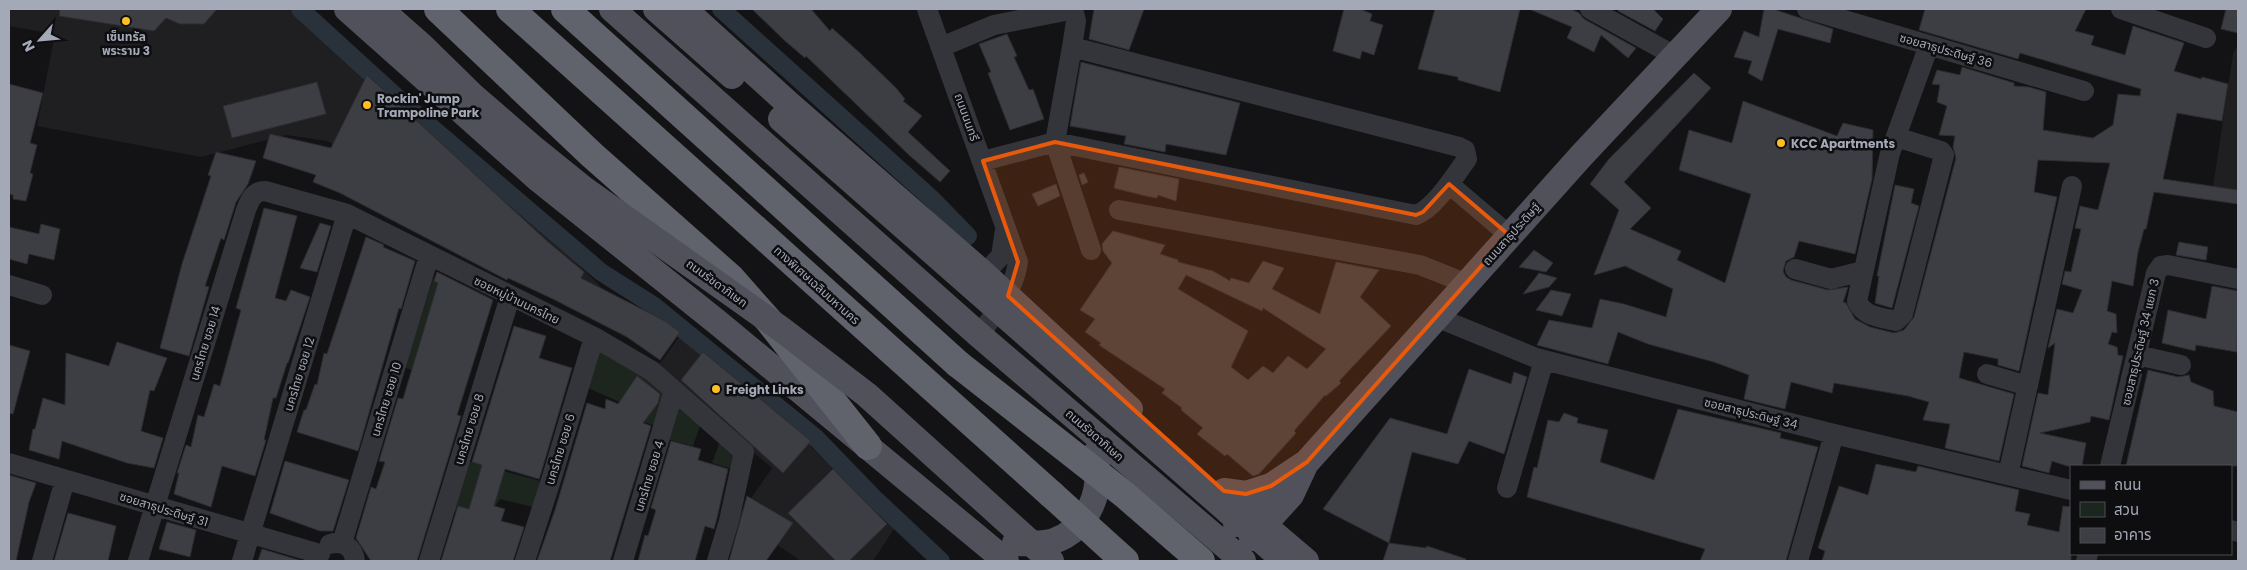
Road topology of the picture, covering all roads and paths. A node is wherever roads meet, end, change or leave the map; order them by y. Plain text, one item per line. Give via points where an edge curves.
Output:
1 (347, 9) edge
2 (380, 9) edge
3 (438, 9) edge
4 (510, 9) edge
5 (565, 9) edge
6 (612, 9) edge
7 (656, 9) edge
8 (684, 9) edge
9 (927, 9) edge
10 (1718, 9) edge
11 (1807, 9) edge
12 (2122, 9) edge
13 (1598, 11) edge
14 (2206, 38) dead end
15 (1929, 46) junction
16 (941, 47) junction
17 (1072, 47) junction
18 (1675, 56) junction
19 (2084, 91) dead end
20 (1896, 137) junction
21 (1055, 142) junction
22 (982, 161) junction
23 (1449, 184) junction
24 (2072, 186) dead end
25 (265, 191) joint
26 (1119, 210) dead end
27 (347, 214) junction
28 (1006, 225) junction
29 (1509, 236) junction
30 (1091, 250) dead end
31 (429, 256) junction
32 (1795, 269) dead end
33 (1863, 271) junction
34 (984, 274) junction
35 (2238, 279) edge
36 (1465, 284) junction
37 (9, 285) edge
38 (42, 295) dead end
39 (1008, 296) junction
40 (510, 297) junction
41 (1436, 317) junction
42 (979, 335) junction
43 (594, 337) junction
44 (1001, 354) junction
45 (2137, 355) junction
46 (1544, 360) junction
47 (958, 364) junction
48 (1083, 365) junction
49 (2181, 365) dead end
50 (1987, 374) dead end
51 (2028, 386) junction
52 (674, 390) junction
53 (1085, 426) junction
54 (1834, 434) junction
55 (868, 446) junction
56 (9, 463) edge
57 (2110, 465) edge
58 (2008, 475) junction
59 (65, 480) junction
60 (1508, 488) dead end
61 (1281, 490) junction
62 (2070, 490) edge
63 (1224, 491) junction
64 (1051, 494) junction
65 (155, 505) junction
66 (1256, 519) junction
67 (250, 535) junction
68 (985, 542) junction
69 (342, 543) junction
70 (1222, 557) edge
71 (1294, 557) edge
72 (319, 558) edge
73 (42, 561) edge
74 (138, 561) edge
75 (242, 561) edge
76 (355, 561) edge
77 (429, 561) edge
78 (524, 561) edge
79 (623, 561) edge
80 (717, 561) edge
81 (1006, 561) edge
82 (1051, 561) edge
83 (1116, 561) edge
84 (1125, 561) edge
85 (1172, 561) edge
86 (1798, 561) edge

1 - 55 main road via 537,178
2 - 82 main road, ถนนรัชดาภิเษก, bridge via 487,108 584,189 781,329 867,396
3 - 55 highway via 592,155 731,278
4 - 64 highway, ทางพิเศษเฉลิมมหานคร
5 - 47 highway
6 - 42 main road, ถนนรัชดาภิเษก
7 - 71 main road, bridge
8 - 34 main road
9 - 16 street, ถนนนนทรี
10 - 18 main road, ถนนสาธุประดิษฐ์
11 - 15 street, ซอยสาธุประดิษฐ์ 36
12 - 14 street
13 - 18 street
15 - 19 street, ซอยสาธุประดิษฐ์ 36
15 - 20 street
16 - 17 street via 994,25 1065,10 1074,13 1076,21
16 - 22 street, ถนนนนทรี
17 - 21 street
17 - 23 street via 1458,147 1465,150 1467,159
18 - 29 main road, ถนนสาธุประดิษฐ์
20 - 33 street
20 - 33 street via 1941,151 1944,155 1901,319 1896,321 1865,314 1860,309 1857,301
21 - 22 street
21 - 23 street via 1416,215 1423,212
21 - 30 street
22 - 28 street, ถนนนนทรี
23 - 29 street
24 - 51 street
25 - 27 street, ซอยหมู่บ้านนครไทย
25 - 65 street, นครไทย ซอย 14 via 251,197 246,210
26 - 36 street via 1420,265
27 - 31 street, ซอยหมู่บ้านนครไทย
27 - 67 street, นครไทย ซอย 12
28 - 34 street, ถนนนนทรี via 1001,256
28 - 39 street, ถนนนนทรี via 1018,262
29 - 36 main road, ถนนสาธุประดิษฐ์
31 - 40 street, ซอยหมู่บ้านนครไทย
31 - 69 street, นครไทย ซอย 10
32 - 33 street via 1831,279
34 - 39 main road
35 - 45 street, ซอยสาธุประดิษฐ์ 34 แยก 3 via 2161,266 2156,272
36 - 41 main road, ถนนสาธุประดิษฐ์
37 - 38 street
39 - 42 street, ถนนนนทรี
39 - 48 main road
40 - 43 street, ซอยหมู่บ้านนครไทย
40 - 77 street, นครไทย ซอย 8
41 - 46 street, ซอยสาธุประดิษฐ์ 34
41 - 61 main road, ถนนสาธุประดิษฐ์
42 - 44 main road, ถนนรัชดาภิเษก
43 - 52 street, ซอยหมู่บ้านนครไทย via 652,372
43 - 78 street, นครไทย ซอย 6
44 - 48 main road
44 - 53 main road, ถนนรัชดาภิเษก
45 - 49 street
45 - 57 street, ซอยสาธุประดิษฐ์ 34 แยก 3
46 - 54 street, ซอยสาธุประดิษฐ์ 34
46 - 60 street
47 - 70 highway, bridge via 1125,495
47 - 85 highway, bridge
48 - 63 main road
50 - 51 street
51 - 58 street
52 - 79 street, นครไทย ซอย 4
52 - 80 street, ซอยหมู่บ้านนครไทย via 744,452
53 - 68 main road via 1098,465 1093,504 1082,522 1052,542
53 - 70 main road, ถนนรัชดาภิเษก
54 - 58 street, ซอยสาธุประดิษฐ์ 34
54 - 86 street
55 - 68 main road
56 - 59 street, ซอยสาธุประดิษฐ์ 31
58 - 62 street, ซอยสาธุประดิษฐ์ 34
59 - 65 street, ซอยสาธุประดิษฐ์ 31
59 - 73 street
61 - 63 main road via 1246,494
61 - 66 main road, ถนนสาธุประดิษฐ์
61 - 71 main road via 1289,518
63 - 66 main road
64 - 83 highway, bridge
64 - 84 highway, ทางพิเศษเฉลิมมหานคร, bridge
65 - 67 street, ซอยสาธุประดิษฐ์ 31
65 - 74 street, นครไทย ซอย 14
66 - 70 main road, ถนนสาธุประดิษฐ์
66 - 71 main road
67 - 72 street, ซอยสาธุประดิษฐ์ 31
67 - 75 street, นครไทย ซอย 12
68 - 81 main road
69 - 72 street, ซอยสาธุประดิษฐ์ 31 via 328,545
69 - 76 street via 350,548

